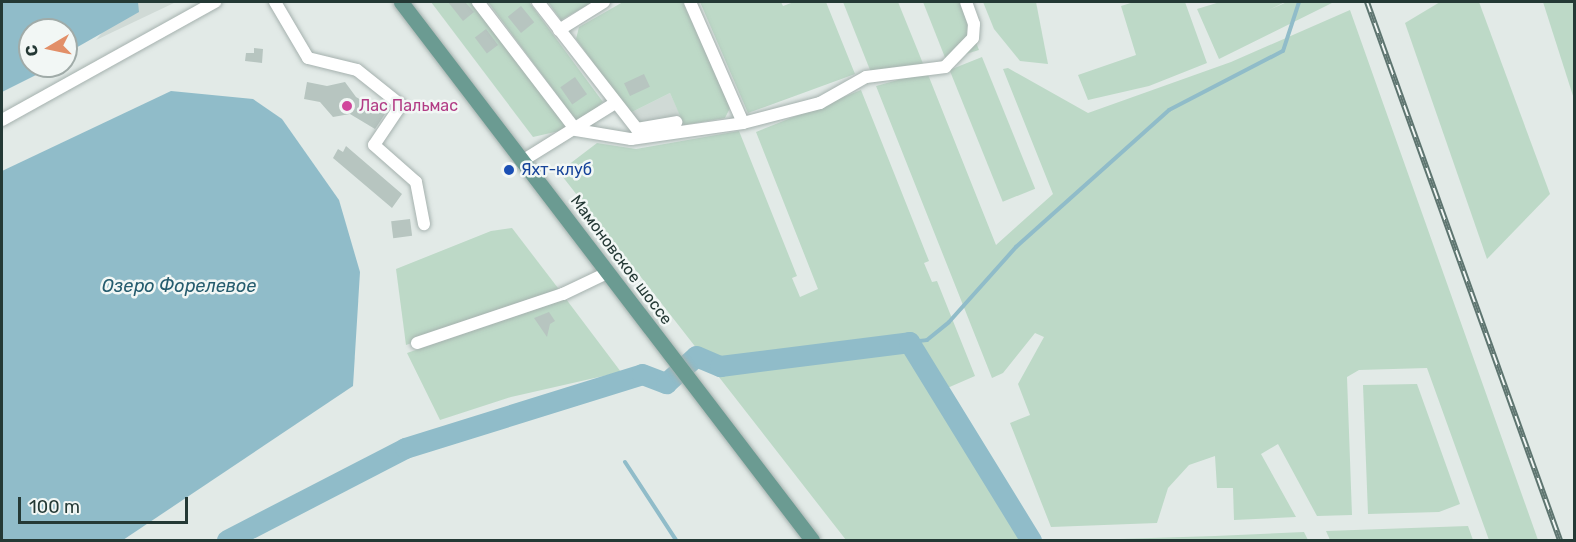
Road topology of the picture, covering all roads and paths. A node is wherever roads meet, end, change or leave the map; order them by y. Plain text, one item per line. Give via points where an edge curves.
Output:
1 (215, 2) edge
2 (275, 2) edge
3 (401, 2) edge
4 (478, 2) edge
5 (538, 2) edge
6 (604, 2) edge
7 (690, 2) edge
8 (966, 2) edge
9 (559, 30) junction
10 (615, 103) junction
11 (2, 120) edge
12 (676, 123) dead end
13 (743, 123) junction
14 (576, 130) junction
15 (522, 161) junction
16 (424, 224) dead end
17 (607, 273) junction
18 (417, 343) dead end
19 (812, 540) edge

1 - 11 street
2 - 16 street via 308,58 357,70 401,105 374,145 416,182
3 - 15 main road, Мамоновское шоссе
4 - 14 street
5 - 9 street
6 - 9 street
7 - 13 street
8 - 13 street via 974,24 973,38 945,67 866,77 820,103
9 - 10 street
10 - 12 street via 637,129
10 - 14 street
13 - 14 street via 631,138
14 - 15 street
15 - 17 main road, Мамоновское шоссе
17 - 18 street via 563,294
17 - 19 main road, Мамоновское шоссе

